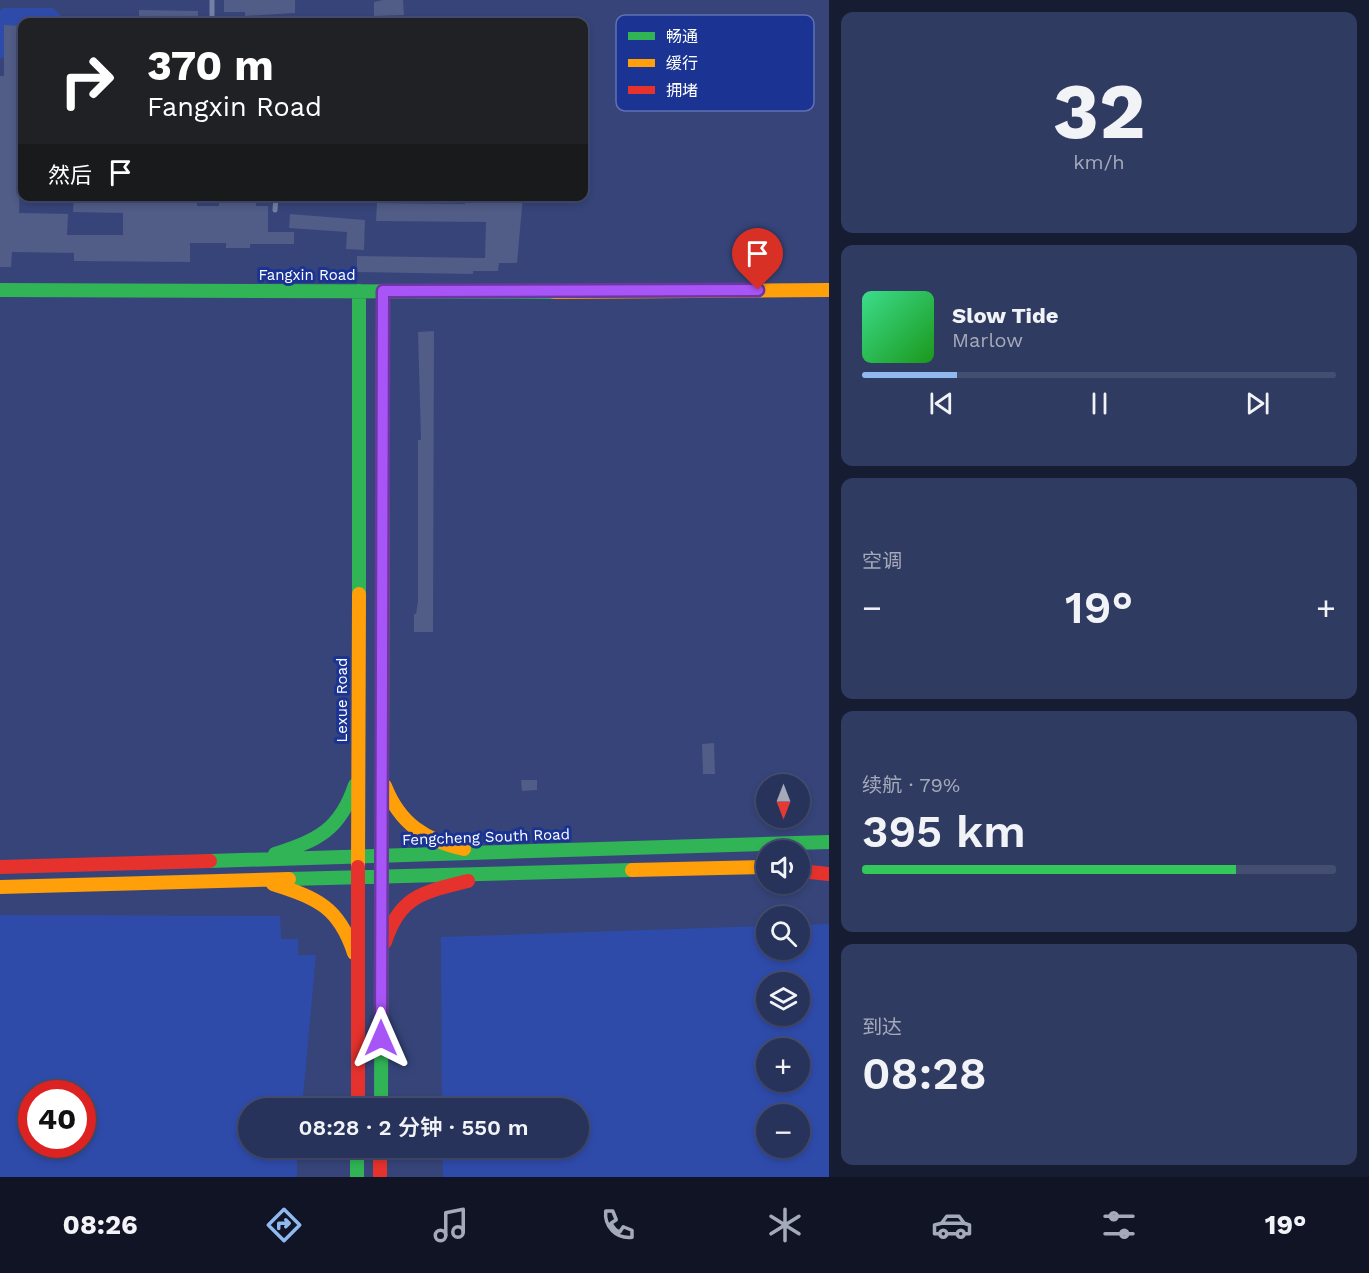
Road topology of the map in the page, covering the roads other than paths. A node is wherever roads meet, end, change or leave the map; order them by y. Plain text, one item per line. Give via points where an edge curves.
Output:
1 (212, 0) edge
2 (212, 18) edge
3 (276, 201) edge
4 (275, 210) dead end
5 (0, 290) edge
6 (829, 290) edge
7 (359, 291) junction
8 (383, 291) junction
9 (358, 770) junction
10 (382, 771) junction
11 (829, 840) edge
12 (496, 854) junction
13 (358, 857) junction
14 (381, 857) junction
15 (255, 860) junction
16 (829, 865) edge
17 (810, 866) edge
18 (0, 867) edge
19 (756, 867) edge
20 (810, 872) edge
21 (496, 874) junction
22 (829, 874) edge
23 (381, 877) junction
24 (358, 878) junction
25 (256, 880) junction
26 (0, 887) edge
27 (358, 968) junction
28 (381, 969) junction
29 (358, 1098) edge
30 (381, 1098) edge
31 (357, 1158) edge
32 (381, 1158) edge
33 (357, 1177) edge
34 (380, 1177) edge

1 - 2 lane
3 - 4 lane
5 - 7 street, Fangxin Road
6 - 8 street, Fangxin Road
7 - 8 street, Fangxin Road
7 - 9 street, Lexue Road
8 - 10 street
9 - 13 street, Lexue Road
9 - 15 street via 341,818 323,837
10 - 12 street via 390,803 410,828 434,841
10 - 14 street
11 - 12 street, Fengcheng South Road
12 - 14 street, Fengcheng South Road
13 - 14 street, Fengcheng South Road
13 - 15 street, Fengcheng South Road
13 - 24 street, Lexue Road
14 - 23 street
15 - 18 street, Fengcheng South Road
16 - 17 street
19 - 21 street
20 - 22 street
21 - 23 street
21 - 28 street via 419,893 410,899 387,934
23 - 24 street
23 - 28 street
24 - 25 street
24 - 27 street, Lexue Road
25 - 26 street
25 - 27 street via 309,895 328,907 343,923
27 - 29 street, Lexue Road
28 - 30 street
31 - 33 street
32 - 34 street

